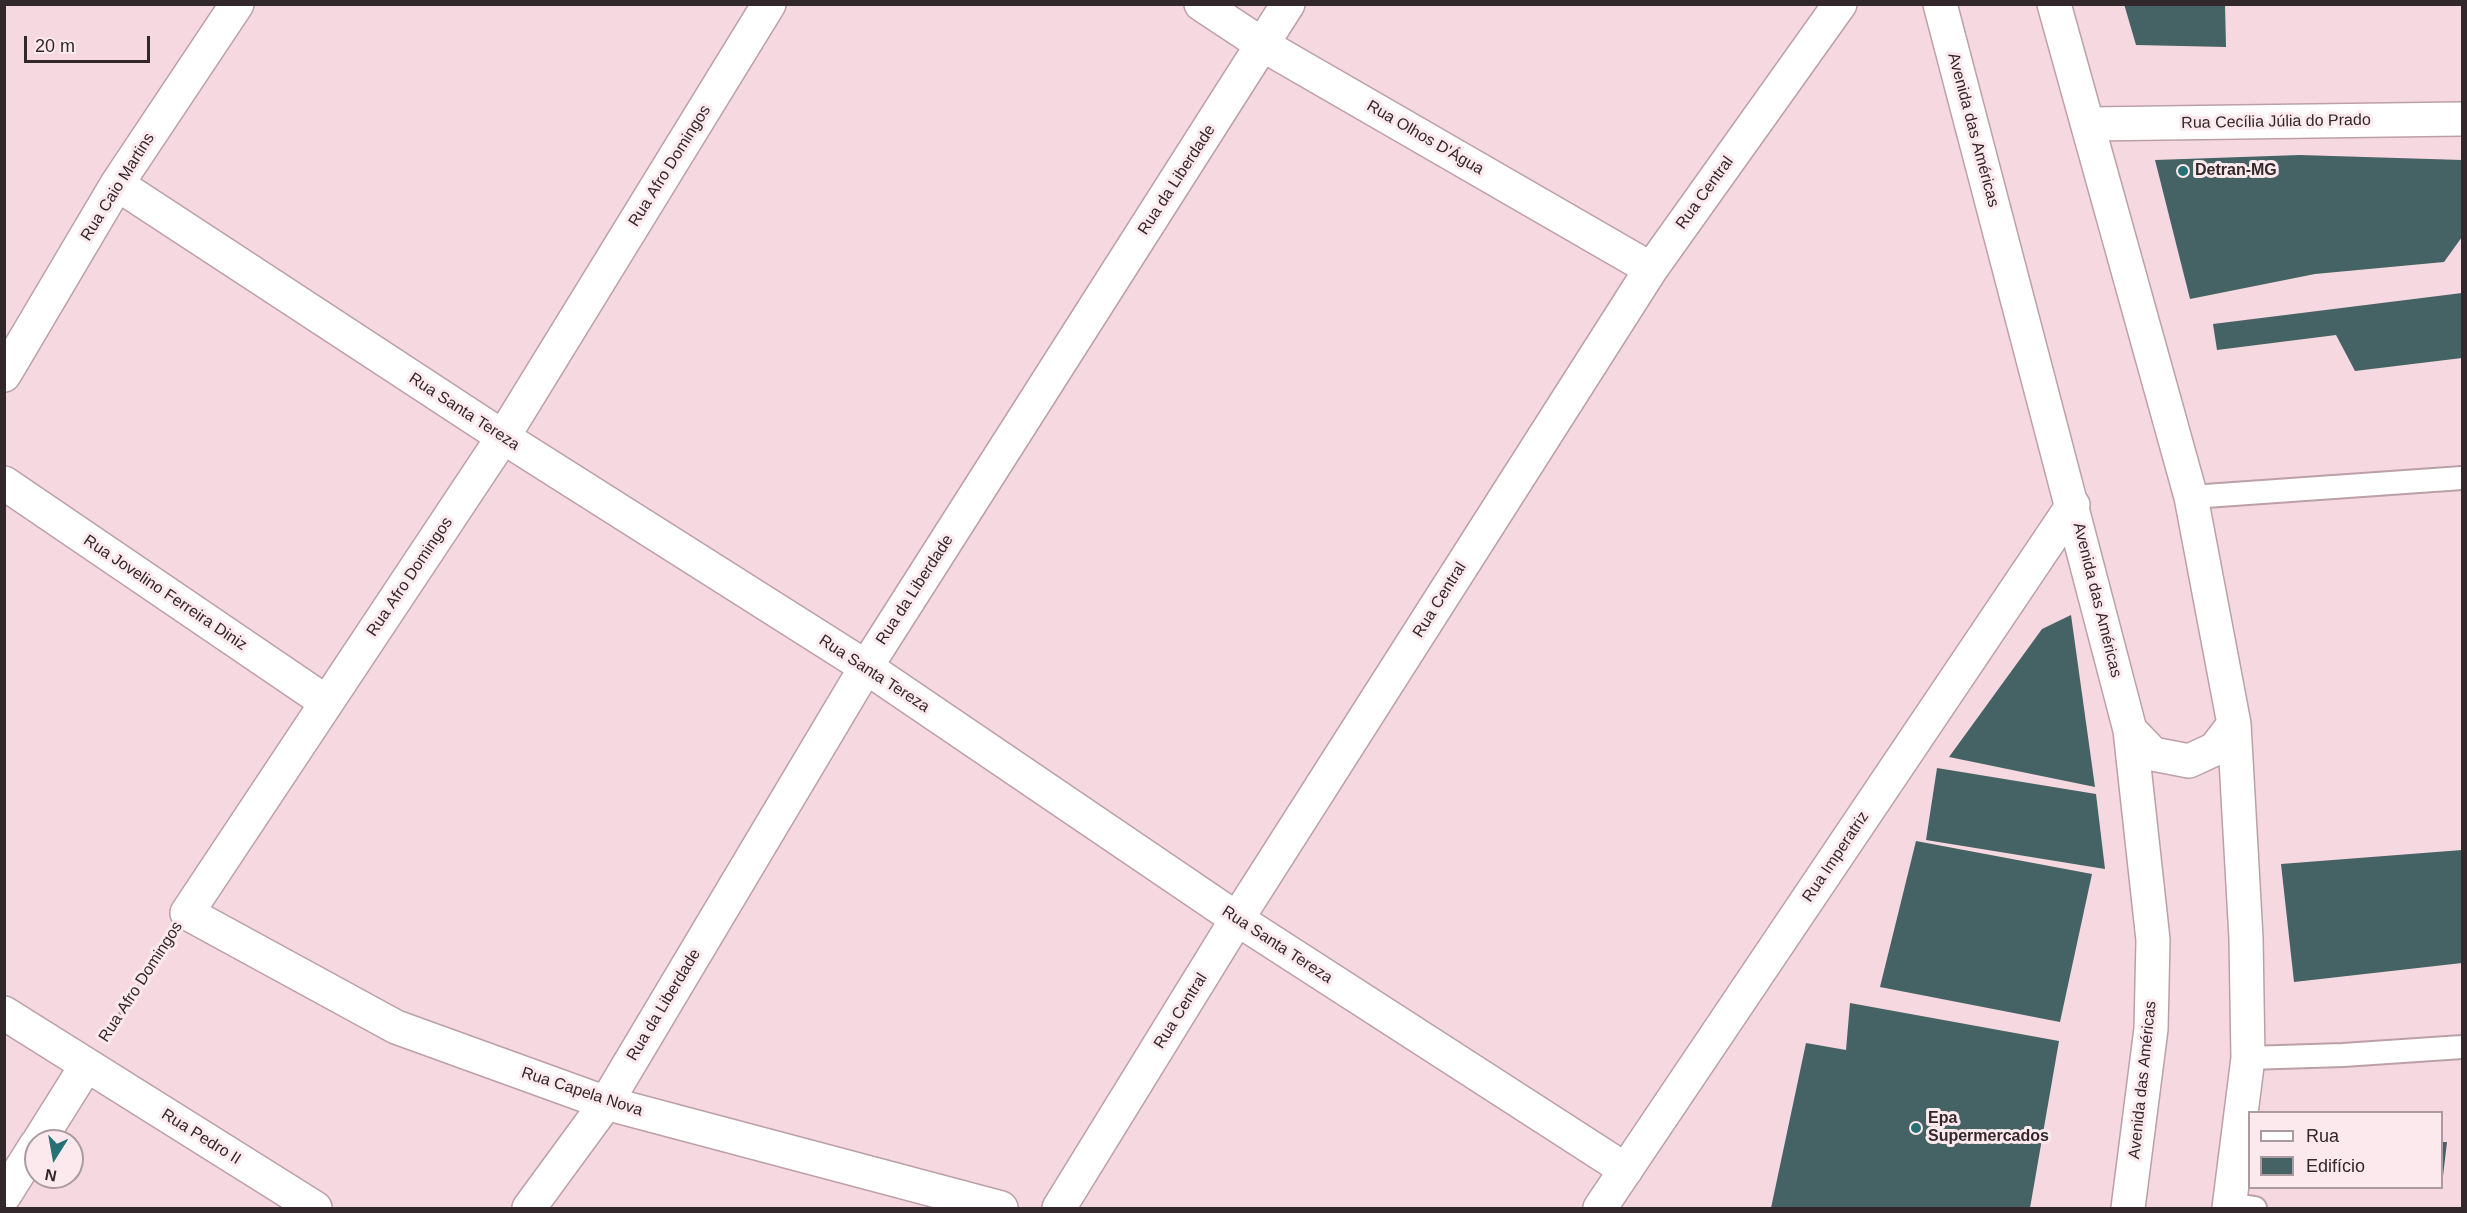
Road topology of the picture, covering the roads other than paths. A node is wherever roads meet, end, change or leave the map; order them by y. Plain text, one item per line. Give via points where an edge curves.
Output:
1 (237, 4) edge
2 (769, 4) edge
3 (1200, 4) edge
4 (1288, 4) edge
5 (1840, 4) edge
6 (1940, 4) edge
7 (2054, 4) edge
8 (1263, 45) junction
9 (2463, 119) edge
10 (2089, 124) junction
11 (117, 184) junction
12 (1650, 268) junction
13 (4, 375) edge
14 (503, 437) junction
15 (2463, 478) edge
16 (4, 483) edge
17 (2191, 497) junction
18 (2073, 505) junction
19 (866, 667) junction
20 (326, 702) junction
21 (2234, 724) junction
22 (2130, 730) junction
23 (187, 913) joint
24 (1238, 919) junction
25 (4, 1013) edge
26 (2463, 1047) edge
27 (2248, 1058) junction
28 (86, 1066) junction
29 (606, 1103) junction
30 (47, 1129) edge
31 (24, 1165) edge
32 (1626, 1170) junction
33 (4, 1196) edge
34 (2238, 1207) edge
35 (315, 1209) edge
36 (529, 1209) edge
37 (1001, 1209) edge
38 (1059, 1209) edge
39 (1600, 1209) edge
40 (2128, 1209) edge

1 - 11 street, Rua Caio Martins
2 - 14 street, Rua Afro Domingos
3 - 8 street, Rua Olhos D'Água
4 - 8 street, Rua da Liberdade
5 - 12 street, Rua Central
6 - 18 street, Avenida das Américas
7 - 10 street
8 - 12 street, Rua Olhos D'Água
8 - 19 street, Rua da Liberdade
9 - 10 street, Rua Cecília Júlia do Prado
10 - 17 street
11 - 13 street, Rua Caio Martins
11 - 14 street, Rua Santa Tereza
12 - 24 street, Rua Central
14 - 19 street, Rua Santa Tereza
14 - 20 street, Rua Afro Domingos
15 - 17 lane
16 - 20 street, Rua Jovelino Ferreira Diniz
17 - 21 street
18 - 22 street, Avenida das Américas
18 - 32 street, Rua Imperatriz
19 - 24 street, Rua Santa Tereza
19 - 29 street, Rua da Liberdade
20 - 23 street, Rua Afro Domingos
21 - 22 street via 2215,748 2189,761 2153,753
21 - 27 street via 2246,938
22 - 40 street, Avenida das Américas via 2153,940 2151,1029
23 - 29 street, Rua Capela Nova via 396,1028
24 - 32 street, Rua Santa Tereza
24 - 38 street, Rua Central
25 - 28 street, Rua Pedro II
26 - 27 lane
27 - 34 street
28 - 30 street
28 - 35 street, Rua Pedro II
29 - 36 street, Rua da Liberdade
29 - 37 street, Rua Capela Nova
31 - 33 street
32 - 39 street, Rua Imperatriz

